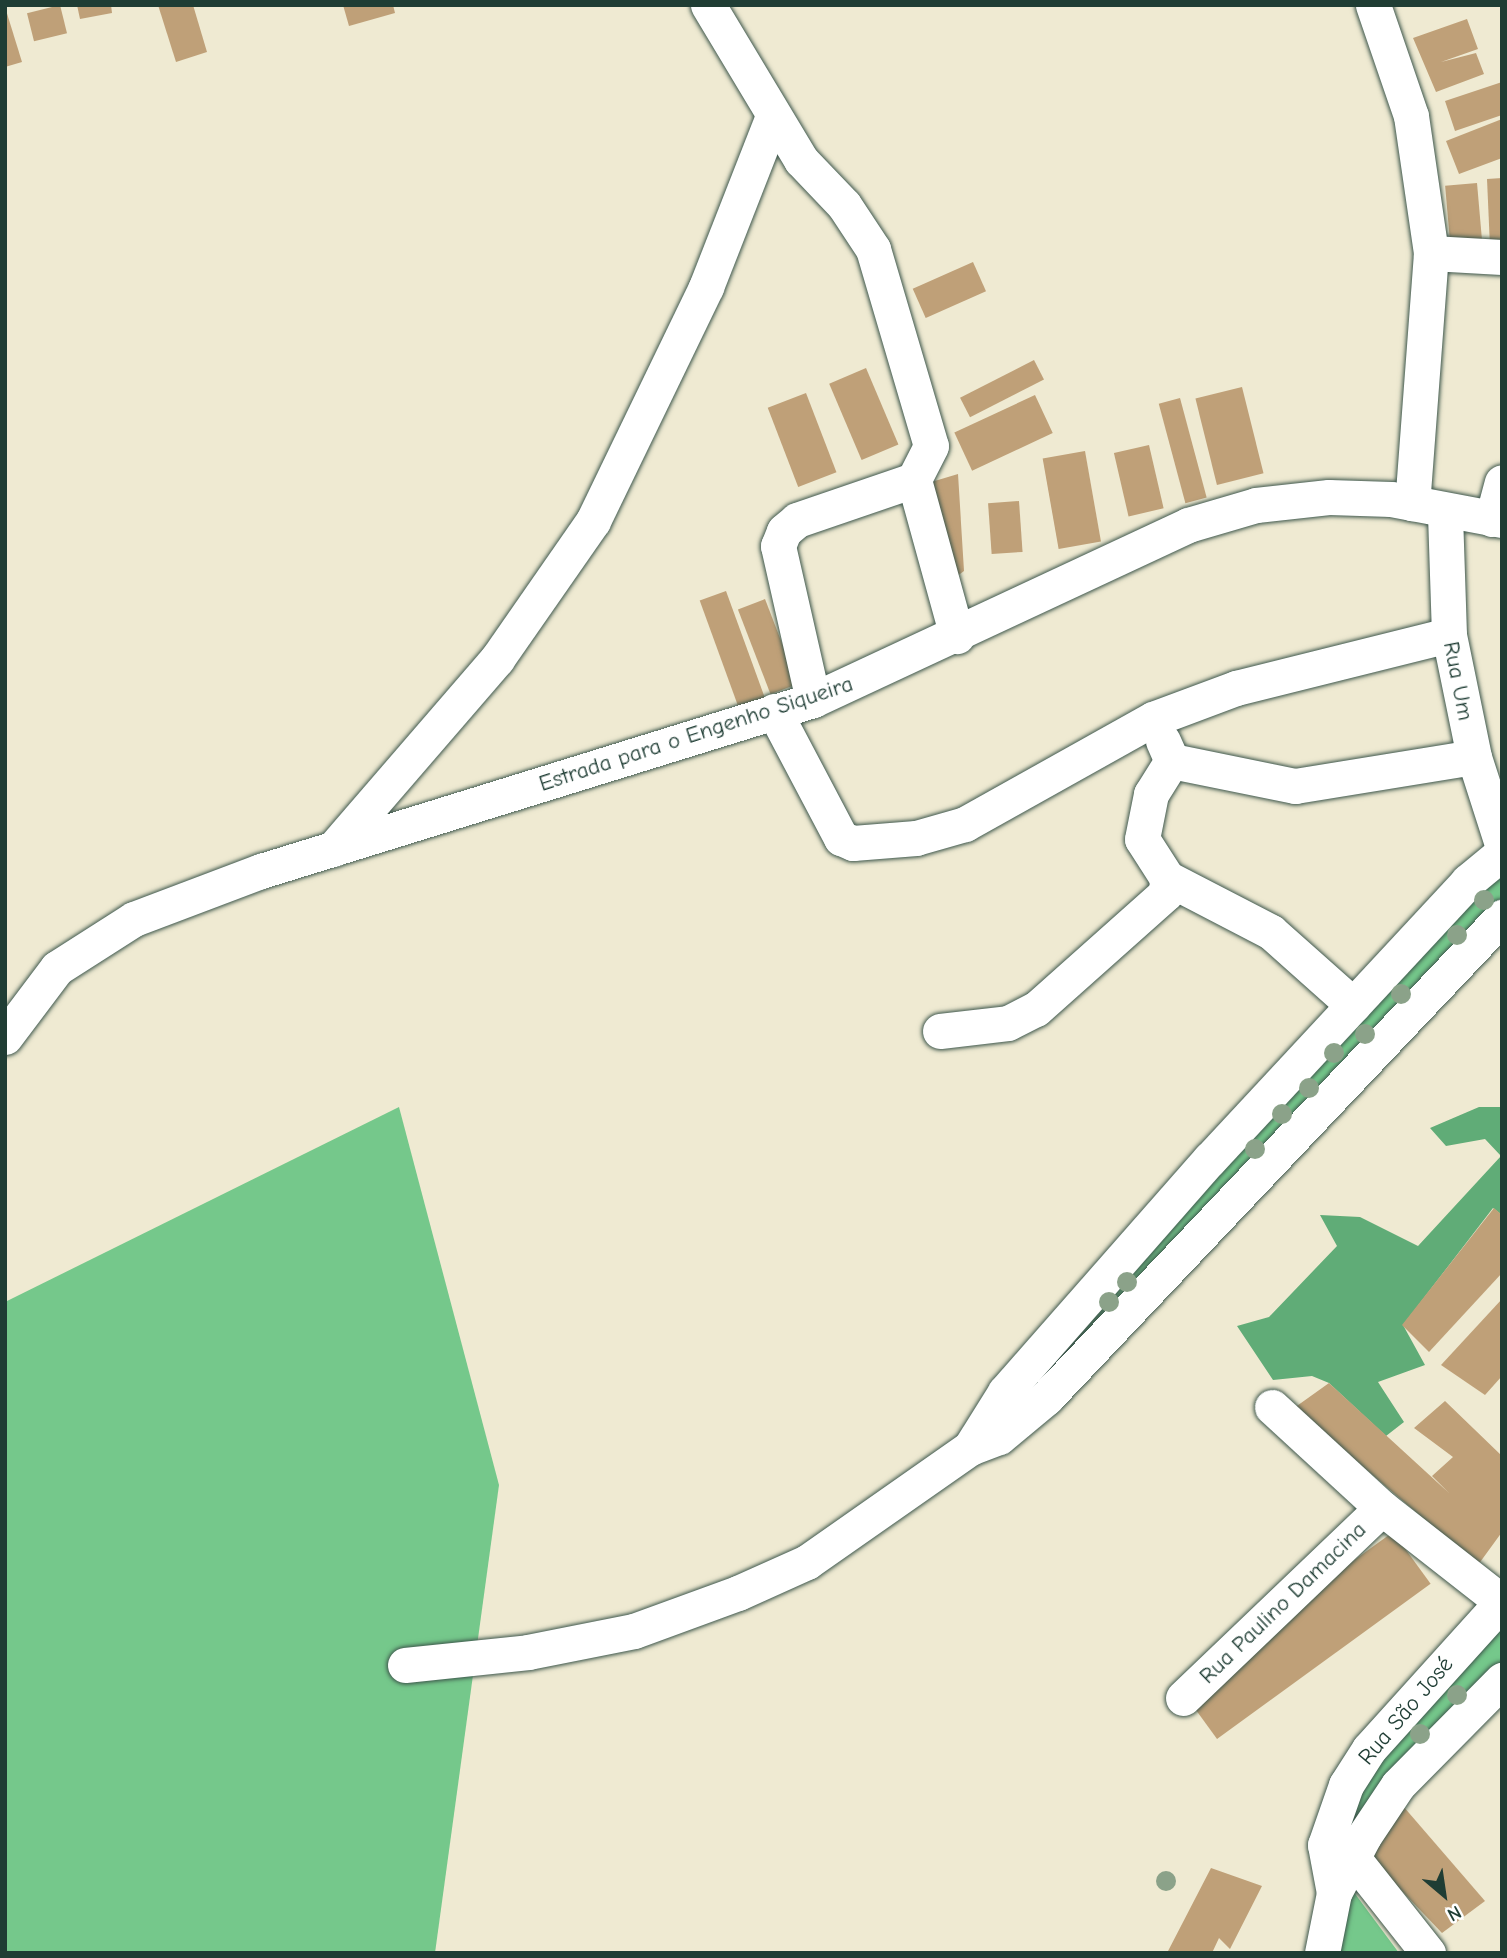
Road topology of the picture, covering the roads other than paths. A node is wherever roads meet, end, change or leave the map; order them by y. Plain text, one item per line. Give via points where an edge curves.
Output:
1 (708, 5) edge
2 (1373, 5) edge
3 (774, 116) junction
4 (1431, 253) junction
5 (1502, 257) edge
6 (914, 480) junction
7 (1502, 482) edge
8 (1412, 503) junction
9 (1445, 514) junction
10 (1497, 519) edge
11 (1449, 635) junction
12 (957, 636) junction
13 (813, 700) junction
14 (774, 711) junction
15 (1153, 719) junction
16 (1474, 757) junction
17 (1172, 761) junction
18 (1502, 844) edge
19 (333, 849) junction
20 (1502, 853) edge
21 (1167, 878) junction
22 (1502, 917) edge
23 (1353, 1005) junction
24 (940, 1031) dead end
25 (5, 1037) edge
26 (1210, 1159) junction
27 (1241, 1191) junction
28 (1272, 1407) dead end
29 (970, 1448) junction
30 (1382, 1508) junction
31 (1502, 1602) edge
32 (405, 1665) dead end
33 (1502, 1680) edge
34 (1183, 1698) dead end
35 (1329, 1828) junction
36 (1353, 1858) junction
37 (1334, 1893) junction
38 (1322, 1953) edge
39 (1427, 1953) edge

1 - 3 street
2 - 4 street via 1410,116
3 - 6 street via 873,249 931,446
3 - 19 street via 706,287 593,521 497,659
4 - 5 street
4 - 8 street
6 - 12 street
6 - 13 street via 797,520 784,531 778,546
7 - 10 street
8 - 9 street, Estrada para o Engenho Siqueira
8 - 12 street, Estrada para o Engenho Siqueira via 1329,497 1256,505 1188,525
9 - 10 street, Estrada para o Engenho Siqueira
9 - 11 street, Rua Um
11 - 15 street via 1338,659
11 - 16 street, Rua Um
12 - 13 street, Estrada para o Engenho Siqueira
13 - 14 street, Estrada para o Engenho Siqueira
14 - 15 street via 831,823 853,844 916,838 965,824
14 - 19 street, Estrada para o Engenho Siqueira
15 - 17 street
16 - 17 street via 1295,786
16 - 18 street, Rua Um
17 - 21 street via 1150,794 1142,839
19 - 25 street, Estrada para o Engenho Siqueira via 95,938 57,968
20 - 23 street
21 - 23 street via 1270,932
21 - 24 street via 1166,893 1036,1009 1008,1023
22 - 27 street
23 - 26 street
26 - 27 street
26 - 29 street via 1005,1392
27 - 29 street via 1039,1405 999,1437
28 - 30 street
29 - 32 street via 879,1517 738,1593 634,1631 528,1652
30 - 31 street
30 - 34 street, Rua Paulino Damacina
31 - 35 street, Rua São José via 1369,1749 1346,1785
33 - 36 street, Rua São José via 1398,1785
35 - 36 street
35 - 37 street, Rua São José via 1324,1860
36 - 37 street, Rua São José
36 - 39 street
37 - 38 street

